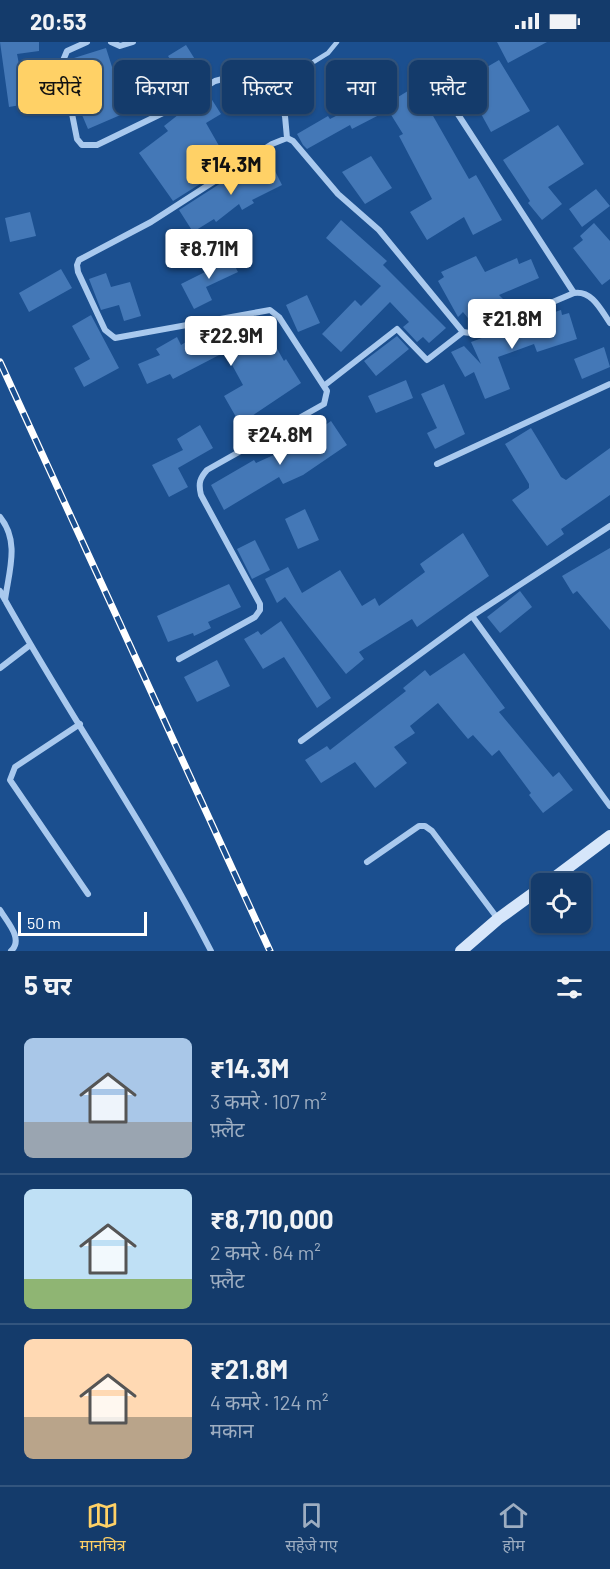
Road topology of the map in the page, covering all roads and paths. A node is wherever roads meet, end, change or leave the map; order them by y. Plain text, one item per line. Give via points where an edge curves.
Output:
1 (87, 42) edge
2 (111, 42) edge
3 (133, 42) edge
4 (337, 42) edge
5 (314, 62) edge
6 (222, 79) edge
7 (284, 114) edge
8 (458, 114) edge
9 (287, 138) junction
10 (574, 293) junction
11 (610, 323) edge
12 (464, 332) junction
13 (610, 384) edge
14 (325, 385) junction
15 (437, 464) dead end
16 (0, 517) edge
17 (610, 526) edge
18 (0, 591) edge
19 (5, 601) junction
20 (472, 616) junction
21 (30, 645) junction
22 (179, 659) dead end
23 (0, 668) edge
24 (80, 724) junction
25 (301, 741) dead end
26 (610, 806) edge
27 (610, 836) edge
28 (368, 862) dead end
29 (561, 873) edge
30 (87, 894) dead end
31 (531, 895) edge
32 (0, 910) edge
33 (498, 919) junction
34 (11, 951) edge
35 (211, 951) edge
36 (461, 951) edge

1 - 6 street via 67,51 62,63 77,139 82,145 97,145
2 - 3 street via 120,46
4 - 5 lane
7 - 9 street
8 - 10 street
9 - 12 street via 338,194 379,230
9 - 14 street via 151,222 83,256 76,265 105,330 115,338 270,310 279,317
10 - 11 street via 580,292 596,302
10 - 12 street via 477,334
12 - 14 street via 427,360 397,329
13 - 15 street
14 - 22 street via 324,404 201,477 201,495 260,610 255,617
16 - 19 street via 12,539
17 - 20 street
18 - 19 street
19 - 21 street
20 - 25 street
20 - 26 street
21 - 23 street
21 - 24 street
24 - 30 street via 15,767 10,780
24 - 35 street
27 - 29 main road
28 - 33 street via 418,826 425,826
31 - 33 main road
32 - 34 street via 16,937
33 - 36 main road

